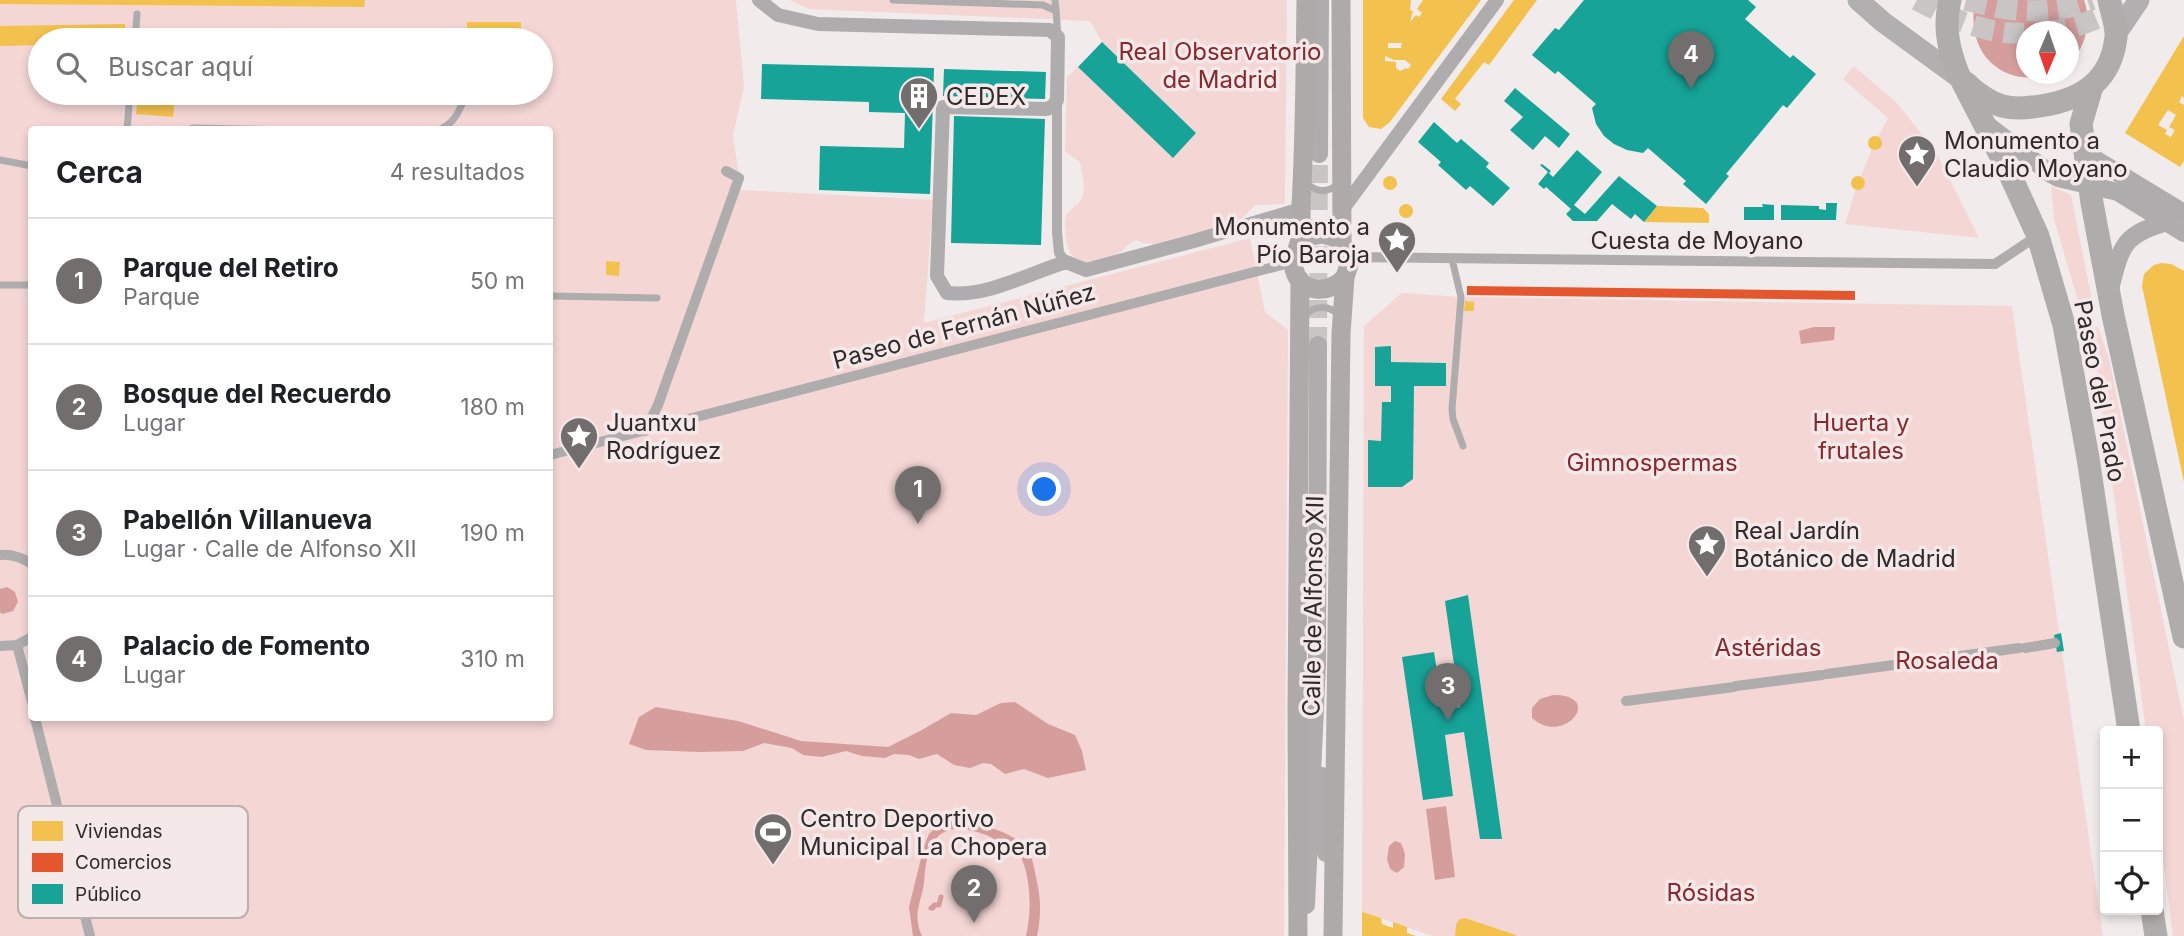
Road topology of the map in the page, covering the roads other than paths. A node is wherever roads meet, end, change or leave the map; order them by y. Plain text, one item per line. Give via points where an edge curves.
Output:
1 (759, 0) edge
2 (893, 0) edge
3 (1055, 0) edge
4 (1306, 0) edge
5 (1320, 0) edge
6 (1341, 0) edge
7 (1497, 0) edge
8 (1858, 0) edge
9 (1950, 0) edge
10 (2109, 0) edge
11 (2139, 0) edge
12 (1056, 11) junction
13 (137, 14) dead end
14 (136, 28) edge
15 (2116, 34) junction
16 (1058, 37) junction
17 (1960, 77) junction
18 (2092, 86) junction
19 (1057, 100) junction
20 (129, 105) edge
21 (461, 105) edge
22 (1984, 122) junction
23 (127, 126) edge
24 (447, 126) edge
25 (2085, 153) junction
26 (1319, 154) tunnel mouth
27 (0, 160) edge
28 (28, 165) edge
29 (726, 171) dead end
30 (1303, 178) junction
31 (1342, 178) junction
32 (2090, 186) junction
33 (1301, 209) junction
34 (1342, 210) junction
35 (2179, 211) edge
36 (2184, 233) edge
37 (2038, 236) junction
38 (1345, 250) junction
39 (1452, 259) junction
40 (1066, 262) junction
41 (1297, 262) junction
42 (1345, 277) junction
43 (0, 285) edge
44 (28, 285) edge
45 (2109, 292) junction
46 (553, 296) edge
47 (657, 298) dead end
48 (1342, 320) junction
49 (1299, 322) junction
50 (1318, 345) tunnel mouth
51 (645, 431) junction
52 (1463, 446) dead end
53 (553, 454) edge
54 (0, 555) edge
55 (28, 561) edge
56 (2180, 608) edge
57 (2184, 637) edge
58 (28, 640) edge
59 (2055, 643) dead end
60 (17, 645) junction
61 (0, 646) edge
62 (1317, 664) junction
63 (28, 687) edge
64 (1626, 701) dead end
65 (36, 721) edge
66 (2128, 726) edge
67 (57, 806) edge
68 (2153, 915) edge
69 (85, 918) edge
70 (90, 936) edge
71 (1298, 936) edge
72 (1305, 936) edge
73 (1331, 936) edge
74 (2156, 936) edge

1 - 16 street via 778,15 818,24 1050,30
2 - 12 lane via 1043,5
3 - 12 lane
4 - 30 main road, Calle de Alfonso XII
5 - 26 street
6 - 31 main road, Calle de Alfonso XII
7 - 34 street
8 - 17 main road
9 - 17 highway, Paseo del Prado via 1947,37
10 - 15 highway
11 - 15 main road
12 - 16 lane
13 - 14 lane
15 - 18 highway, Paseo del Prado via 2105,69
16 - 19 street
17 - 18 highway via 1986,99 2015,107 2070,100
17 - 22 highway, Paseo del Prado
18 - 25 highway, Paseo del Prado via 2081,124
19 - 40 street via 1057,232 1059,253
19 - 40 street via 1047,109 943,107 937,276 947,293 967,295
20 - 23 lane
21 - 24 lane
22 - 32 street via 2046,171
22 - 37 highway, Paseo del Prado
25 - 32 highway, Paseo del Prado
25 - 35 street
27 - 28 lane
29 - 51 street via 739,178
30 - 31 lane via 1323,191 1333,189
30 - 33 main road, Calle de Alfonso XII
31 - 34 main road, Calle de Alfonso XII
32 - 35 street
32 - 45 highway, Paseo del Prado
33 - 40 street via 1086,270
33 - 41 main road, Calle de Alfonso XII
34 - 38 main road, Calle de Alfonso XII
35 - 36 street
35 - 45 street via 2128,240 2119,254
37 - 39 street, Cuesta de Moyano via 1995,264
37 - 66 highway, Paseo del Prado via 2064,325 2084,432
38 - 39 street, Cuesta de Moyano
38 - 41 main road via 1334,237 1320,234 1308,237
38 - 42 main road, Calle de Alfonso XII
39 - 52 lane via 1461,297 1452,409
41 - 42 main road via 1310,288 1333,287
41 - 49 main road, Calle de Alfonso XII
41 - 51 street, Paseo de Fernán Núñez
42 - 48 main road, Calle de Alfonso XII
43 - 44 lane
45 - 56 highway, Paseo del Prado
46 - 47 lane
48 - 49 lane via 1329,307 1314,308
48 - 73 main road, Calle de Alfonso XII
49 - 71 main road, Calle de Alfonso XII
50 - 62 street, Calle de Alfonso XII
51 - 53 street, Paseo de Fernán Núñez
54 - 55 street
56 - 57 highway, Paseo del Prado
58 - 60 street
59 - 64 street
60 - 61 street
60 - 63 street
62 - 72 street, Calle de Alfonso XII
62 - 73 street, Calle de Alfonso XII
65 - 67 street
68 - 74 highway
69 - 70 street

